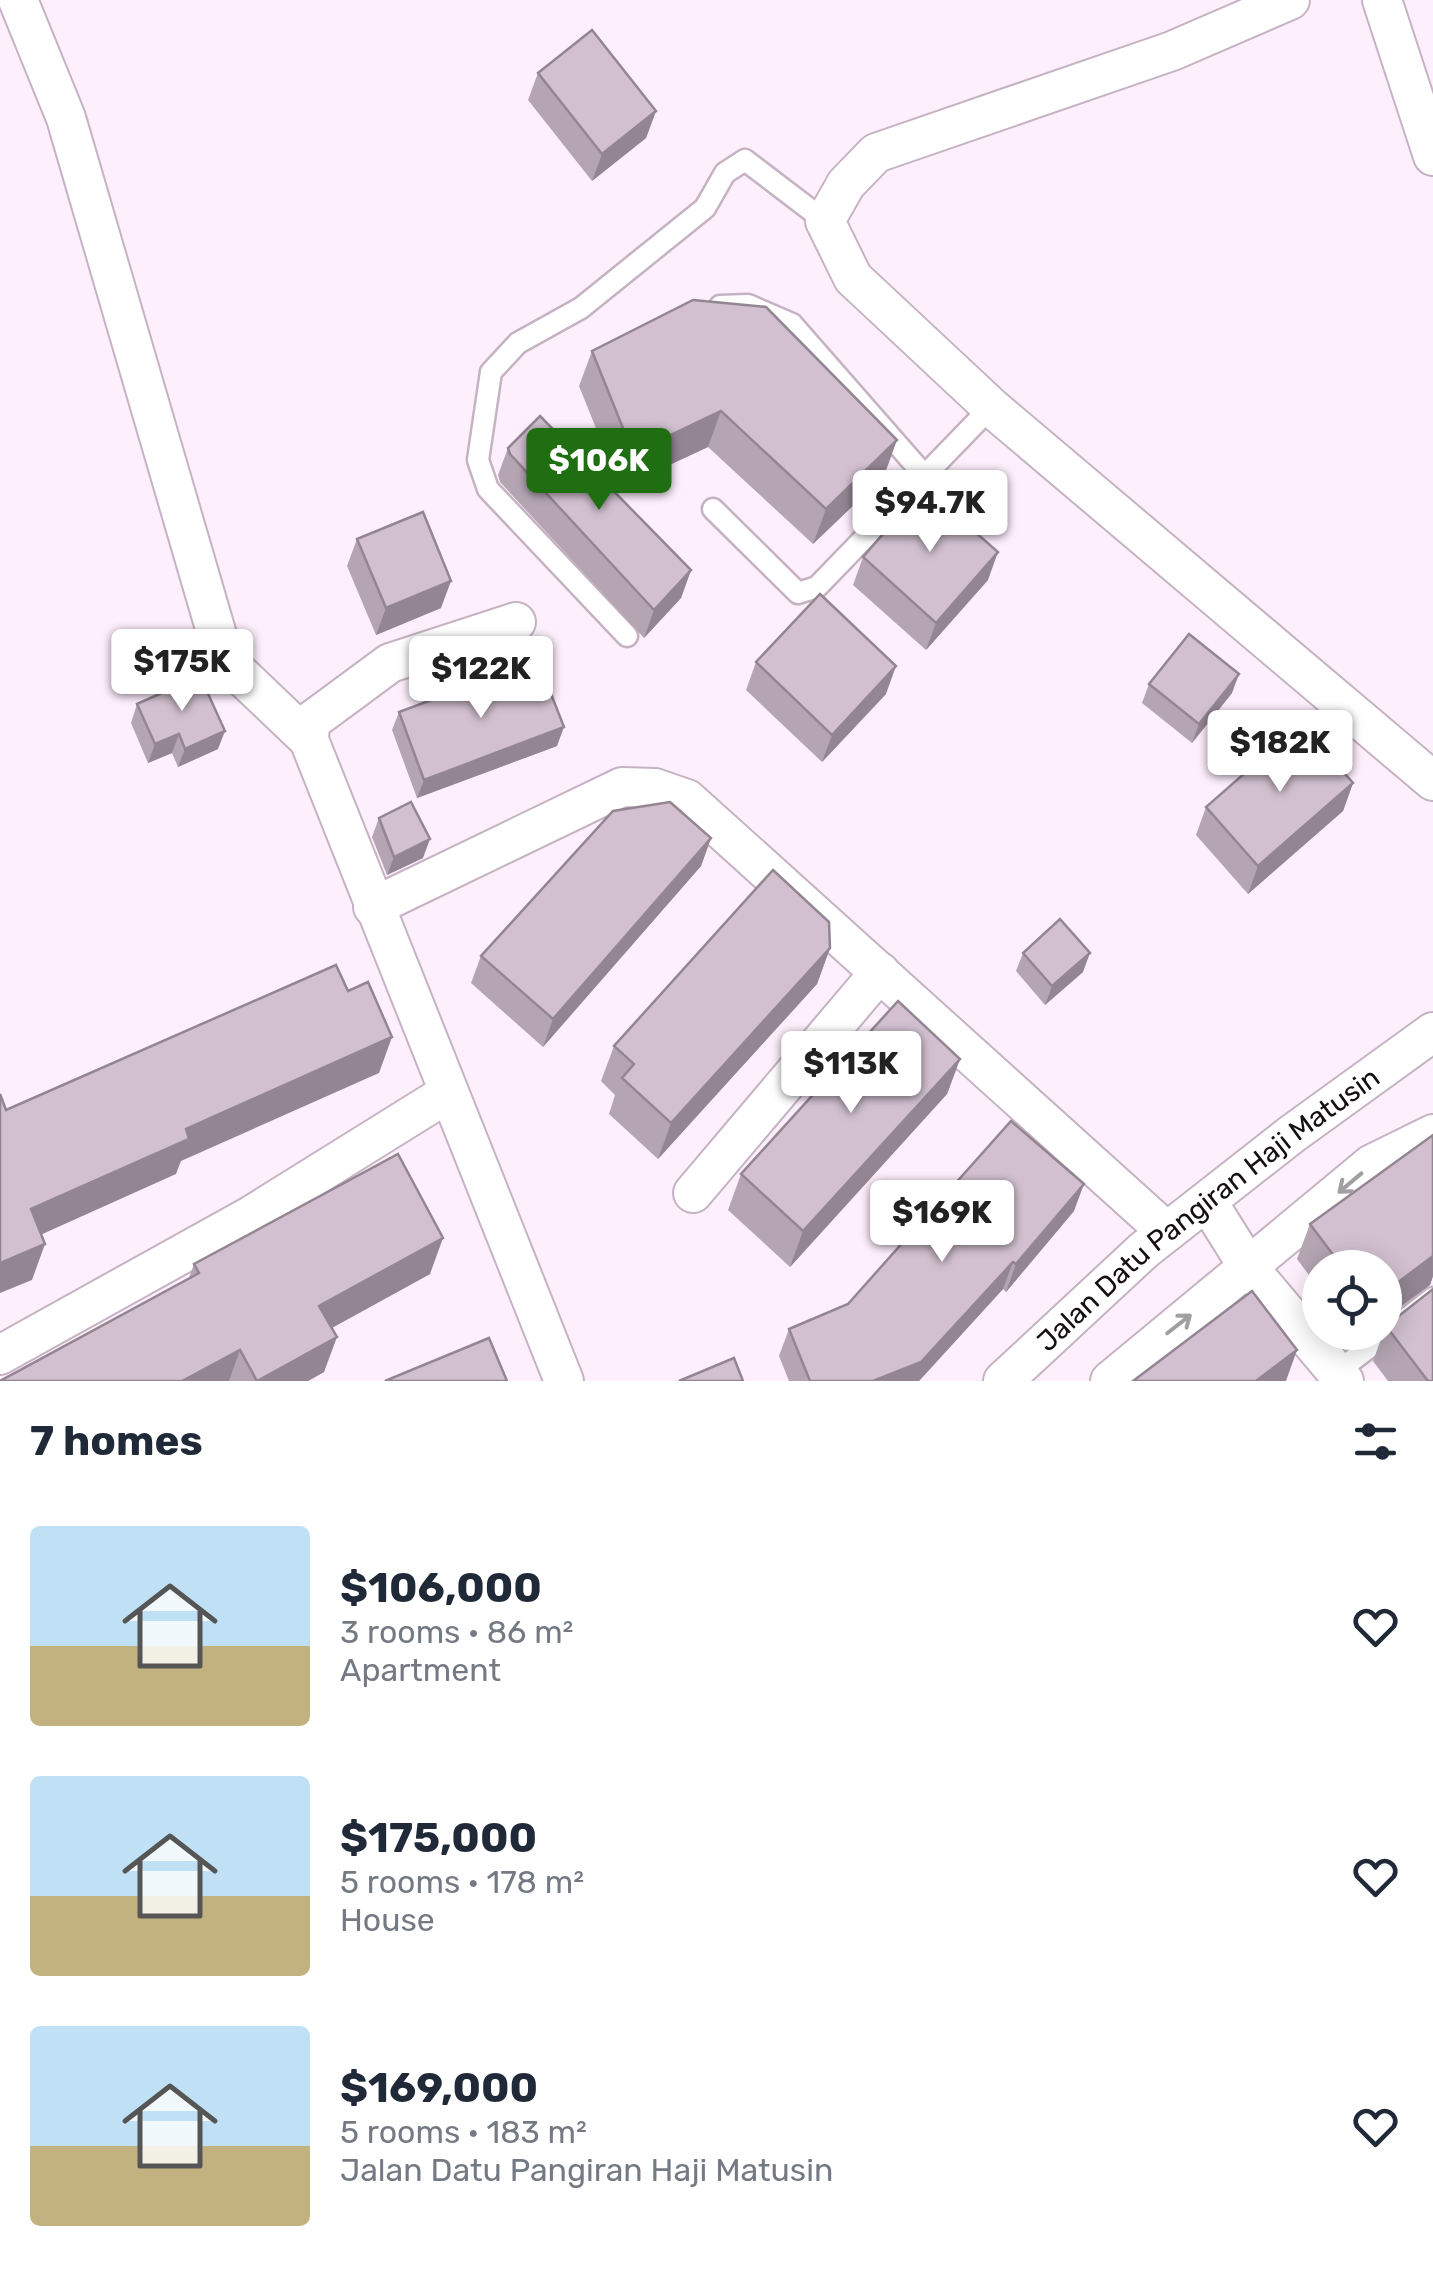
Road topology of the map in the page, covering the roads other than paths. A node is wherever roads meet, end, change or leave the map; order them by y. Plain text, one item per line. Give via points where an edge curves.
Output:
1 (18, 0) edge
2 (1290, 0) edge
3 (1382, 0) edge
4 (1433, 156) edge
5 (825, 221) junction
6 (689, 308) edge
7 (991, 407) junction
8 (925, 476) junction
9 (713, 509) dead end
10 (516, 622) dead end
11 (627, 636) dead end
12 (308, 740) junction
13 (1433, 781) edge
14 (373, 907) junction
15 (880, 972) junction
16 (1428, 1038) edge
17 (448, 1093) junction
18 (1433, 1134) edge
19 (693, 1192) dead end
20 (1206, 1201) junction
21 (1167, 1232) junction
22 (1249, 1268) junction
23 (1433, 1298) edge
24 (0, 1355) edge
25 (1340, 1377) edge
26 (564, 1381) edge
27 (1003, 1381) edge
28 (1110, 1381) edge

1 - 12 street via 66,118 224,659
2 - 5 street via 1172,51 876,153 846,184
3 - 4 street
5 - 7 street via 853,278
5 - 11 lane via 745,160 726,173 705,208 581,308 518,343 491,372 478,460 488,489
6 - 8 lane via 748,305 792,324
7 - 8 lane
7 - 13 street
8 - 9 lane via 817,588 798,594
10 - 12 street via 390,664 310,722
12 - 14 street
14 - 15 street via 622,787 655,788 687,798
14 - 17 street
15 - 19 street
15 - 21 street
16 - 20 street, Jalan Datu Pangiran Haji Matusin
17 - 24 street via 252,1215
17 - 26 street
18 -> 22 street via 1372,1164
20 - 21 street, Jalan Datu Pangiran Haji Matusin
20 - 22 street
21 - 27 street, Jalan Datu Pangiran Haji Matusin
22 - 25 street
28 -> 22 street
23 - 25 lane

